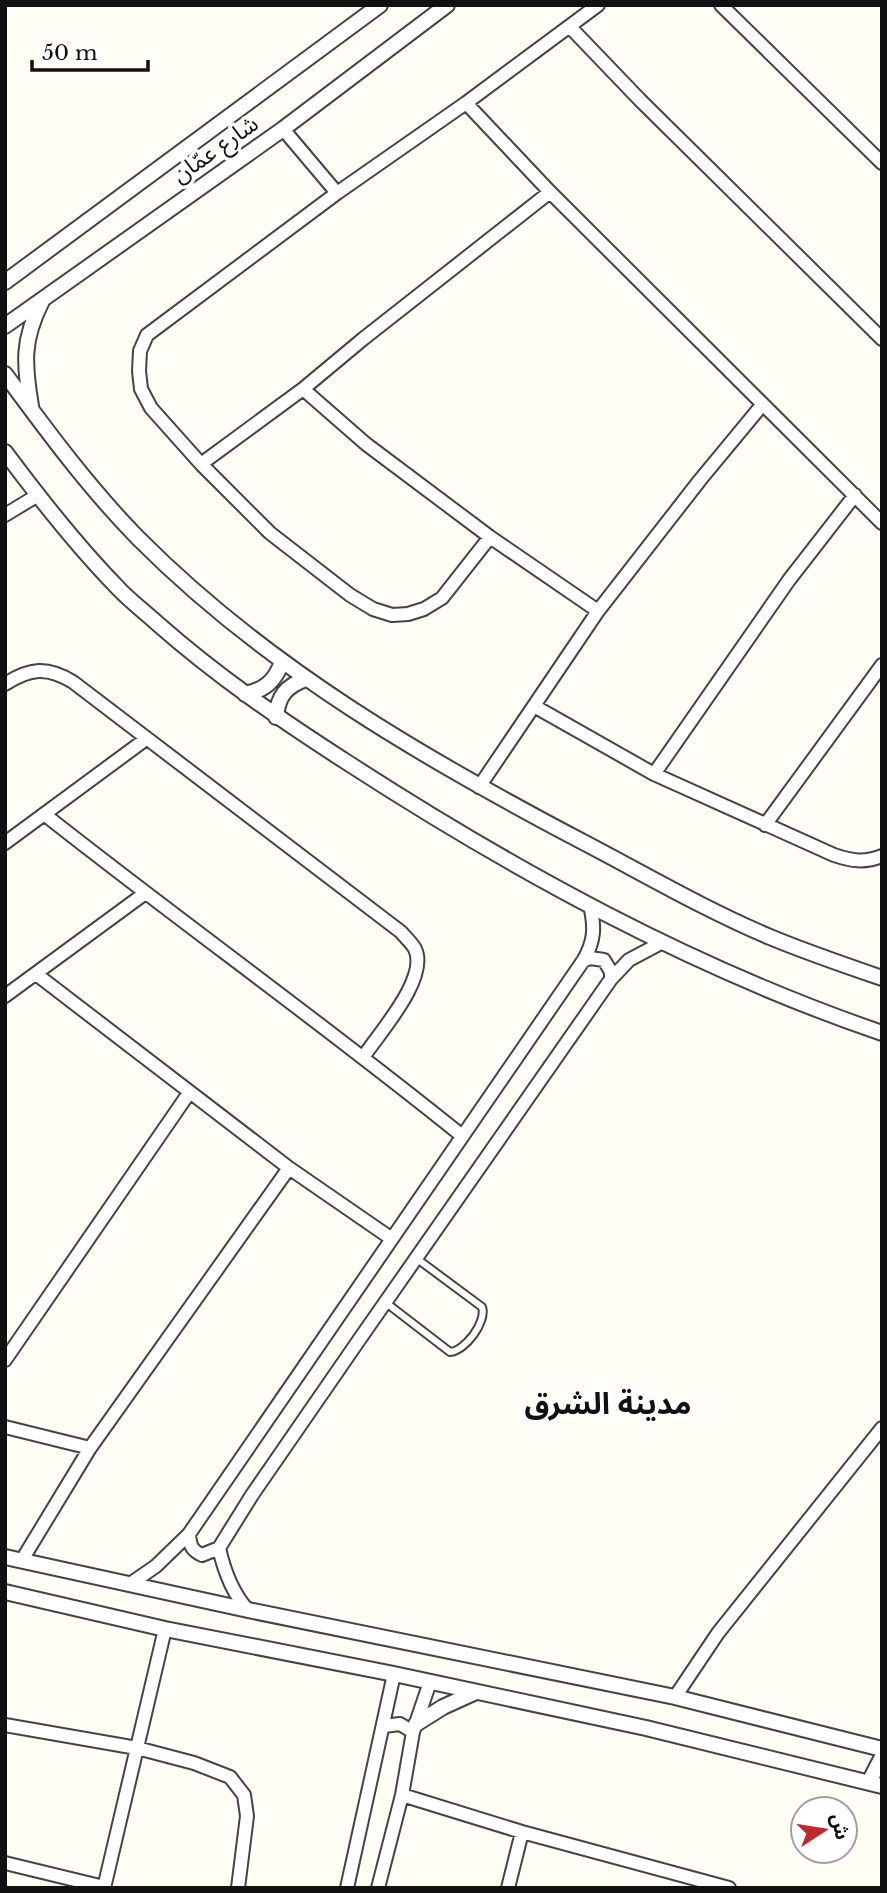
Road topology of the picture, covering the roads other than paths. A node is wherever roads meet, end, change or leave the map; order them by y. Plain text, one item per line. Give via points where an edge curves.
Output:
1 (380, 5) edge
2 (447, 5) edge
3 (598, 5) edge
4 (721, 5) edge
5 (570, 27) junction
6 (466, 103) junction
7 (283, 129) junction
8 (879, 154) edge
9 (550, 192) junction
10 (337, 193) junction
11 (26, 267) junction
12 (5, 270) edge
13 (5, 282) edge
14 (42, 299) junction
15 (5, 326) edge
16 (882, 339) edge
17 (5, 374) edge
18 (303, 389) junction
19 (762, 405) junction
20 (31, 408) junction
21 (5, 452) edge
22 (201, 464) junction
23 (10, 470) edge
24 (38, 495) junction
25 (855, 495) junction
26 (5, 515) edge
27 (882, 523) edge
28 (490, 537) junction
29 (598, 611) junction
30 (282, 662) junction
31 (882, 665) edge
32 (306, 679) junction
33 (5, 684) edge
34 (245, 694) junction
35 (534, 706) junction
36 (276, 717) junction
37 (146, 739) junction
38 (654, 774) junction
39 (478, 787) junction
40 (44, 814) junction
41 (765, 825) junction
42 (5, 843) edge
43 (882, 856) edge
44 (144, 894) junction
45 (590, 905) junction
46 (661, 943) junction
47 (583, 961) junction
48 (36, 974) junction
49 (882, 978) edge
50 (611, 979) junction
51 (5, 996) edge
52 (882, 1032) edge
53 (364, 1056) junction
54 (189, 1093) junction
55 (461, 1135) junction
56 (289, 1168) junction
57 (392, 1239) junction
58 (416, 1258) junction
59 (385, 1302) junction
60 (5, 1360) edge
61 (5, 1427) edge
62 (882, 1428) edge
63 (90, 1448) junction
64 (190, 1534) junction
65 (219, 1548) junction
66 (5, 1556) edge
67 (22, 1560) junction
68 (130, 1584) junction
69 (5, 1592) edge
70 (248, 1610) junction
71 (165, 1629) junction
72 (394, 1674) junction
73 (430, 1682) junction
74 (476, 1692) junction
75 (675, 1697) junction
76 (5, 1724) edge
77 (384, 1726) junction
78 (414, 1728) junction
79 (137, 1748) junction
80 (882, 1749) edge
81 (882, 1757) edge
82 (875, 1784) edge
83 (401, 1795) junction
84 (522, 1832) junction
85 (5, 1863) edge
86 (104, 1888) edge
87 (238, 1888) edge
88 (347, 1888) edge
89 (378, 1888) edge
90 (508, 1888) edge
91 (729, 1888) edge

1 - 11 street, شارع عمّان
2 - 7 street, شارع عمّان
3 - 5 street
4 - 8 street
5 - 6 street
5 - 16 street
6 - 9 street
6 - 10 street
7 - 10 street
7 - 14 street, شارع عمّان
9 - 18 street
9 - 19 street
10 - 22 street via 147,335 140,351 141,389 151,408
11 - 12 street
11 - 13 street, شارع عمّان
14 - 15 street, شارع عمّان
14 - 20 street via 24,353
17 - 20 street
18 - 22 street
18 - 28 street via 366,444
19 - 25 street
19 - 29 street
20 - 30 street via 78,471 138,538 223,617
21 - 23 street
22 - 28 street via 271,533 350,595 392,615 416,612 442,598
23 - 24 street
24 - 26 street
24 - 34 street via 118,589
25 - 27 street
25 - 38 street via 772,603
28 - 29 street
29 - 35 street
30 - 32 street
30 - 34 street via 269,685
31 - 41 street
32 - 36 street via 283,692
32 - 39 street
33 - 37 street via 19,675 57,672
34 - 36 street
35 - 38 street
35 - 39 street
36 - 45 street via 395,794
37 - 40 street
37 - 53 street via 380,915 415,950 418,969 413,985
38 - 41 street
39 - 49 street via 767,936
40 - 42 street
40 - 44 street
41 - 43 street via 855,862
44 - 48 street
44 - 53 street
45 - 46 street
45 - 47 street via 594,933
46 - 50 street via 629,960
46 - 52 street via 788,999
47 - 50 street via 604,960
47 - 55 street
48 - 51 street
48 - 54 street
50 - 58 street
53 - 55 street
54 - 56 street
54 - 60 street
55 - 57 street
56 - 57 street
56 - 63 street
57 - 64 street
58 - 59 street
58 - 59 lane via 482,1307 483,1322 461,1349 450,1352
59 - 65 street
61 - 63 street
62 - 75 street via 718,1633
63 - 67 street
64 - 65 street via 190,1544 202,1555
64 - 68 street
65 - 70 street via 228,1578
66 - 67 street
67 - 68 street
68 - 70 street
69 - 71 street
70 - 75 street
71 - 72 street
71 - 79 street
72 - 73 street
72 - 77 street
73 - 74 street
73 - 78 street
74 - 78 street via 443,1707
74 - 82 street
75 - 80 street
76 - 79 street
77 - 78 street
77 - 88 street
78 - 83 street
79 - 86 street
79 - 87 street via 230,1777 244,1795 247,1816
81 - 82 street
83 - 84 street
83 - 89 street
84 - 90 street
84 - 91 street
85 - 86 street

